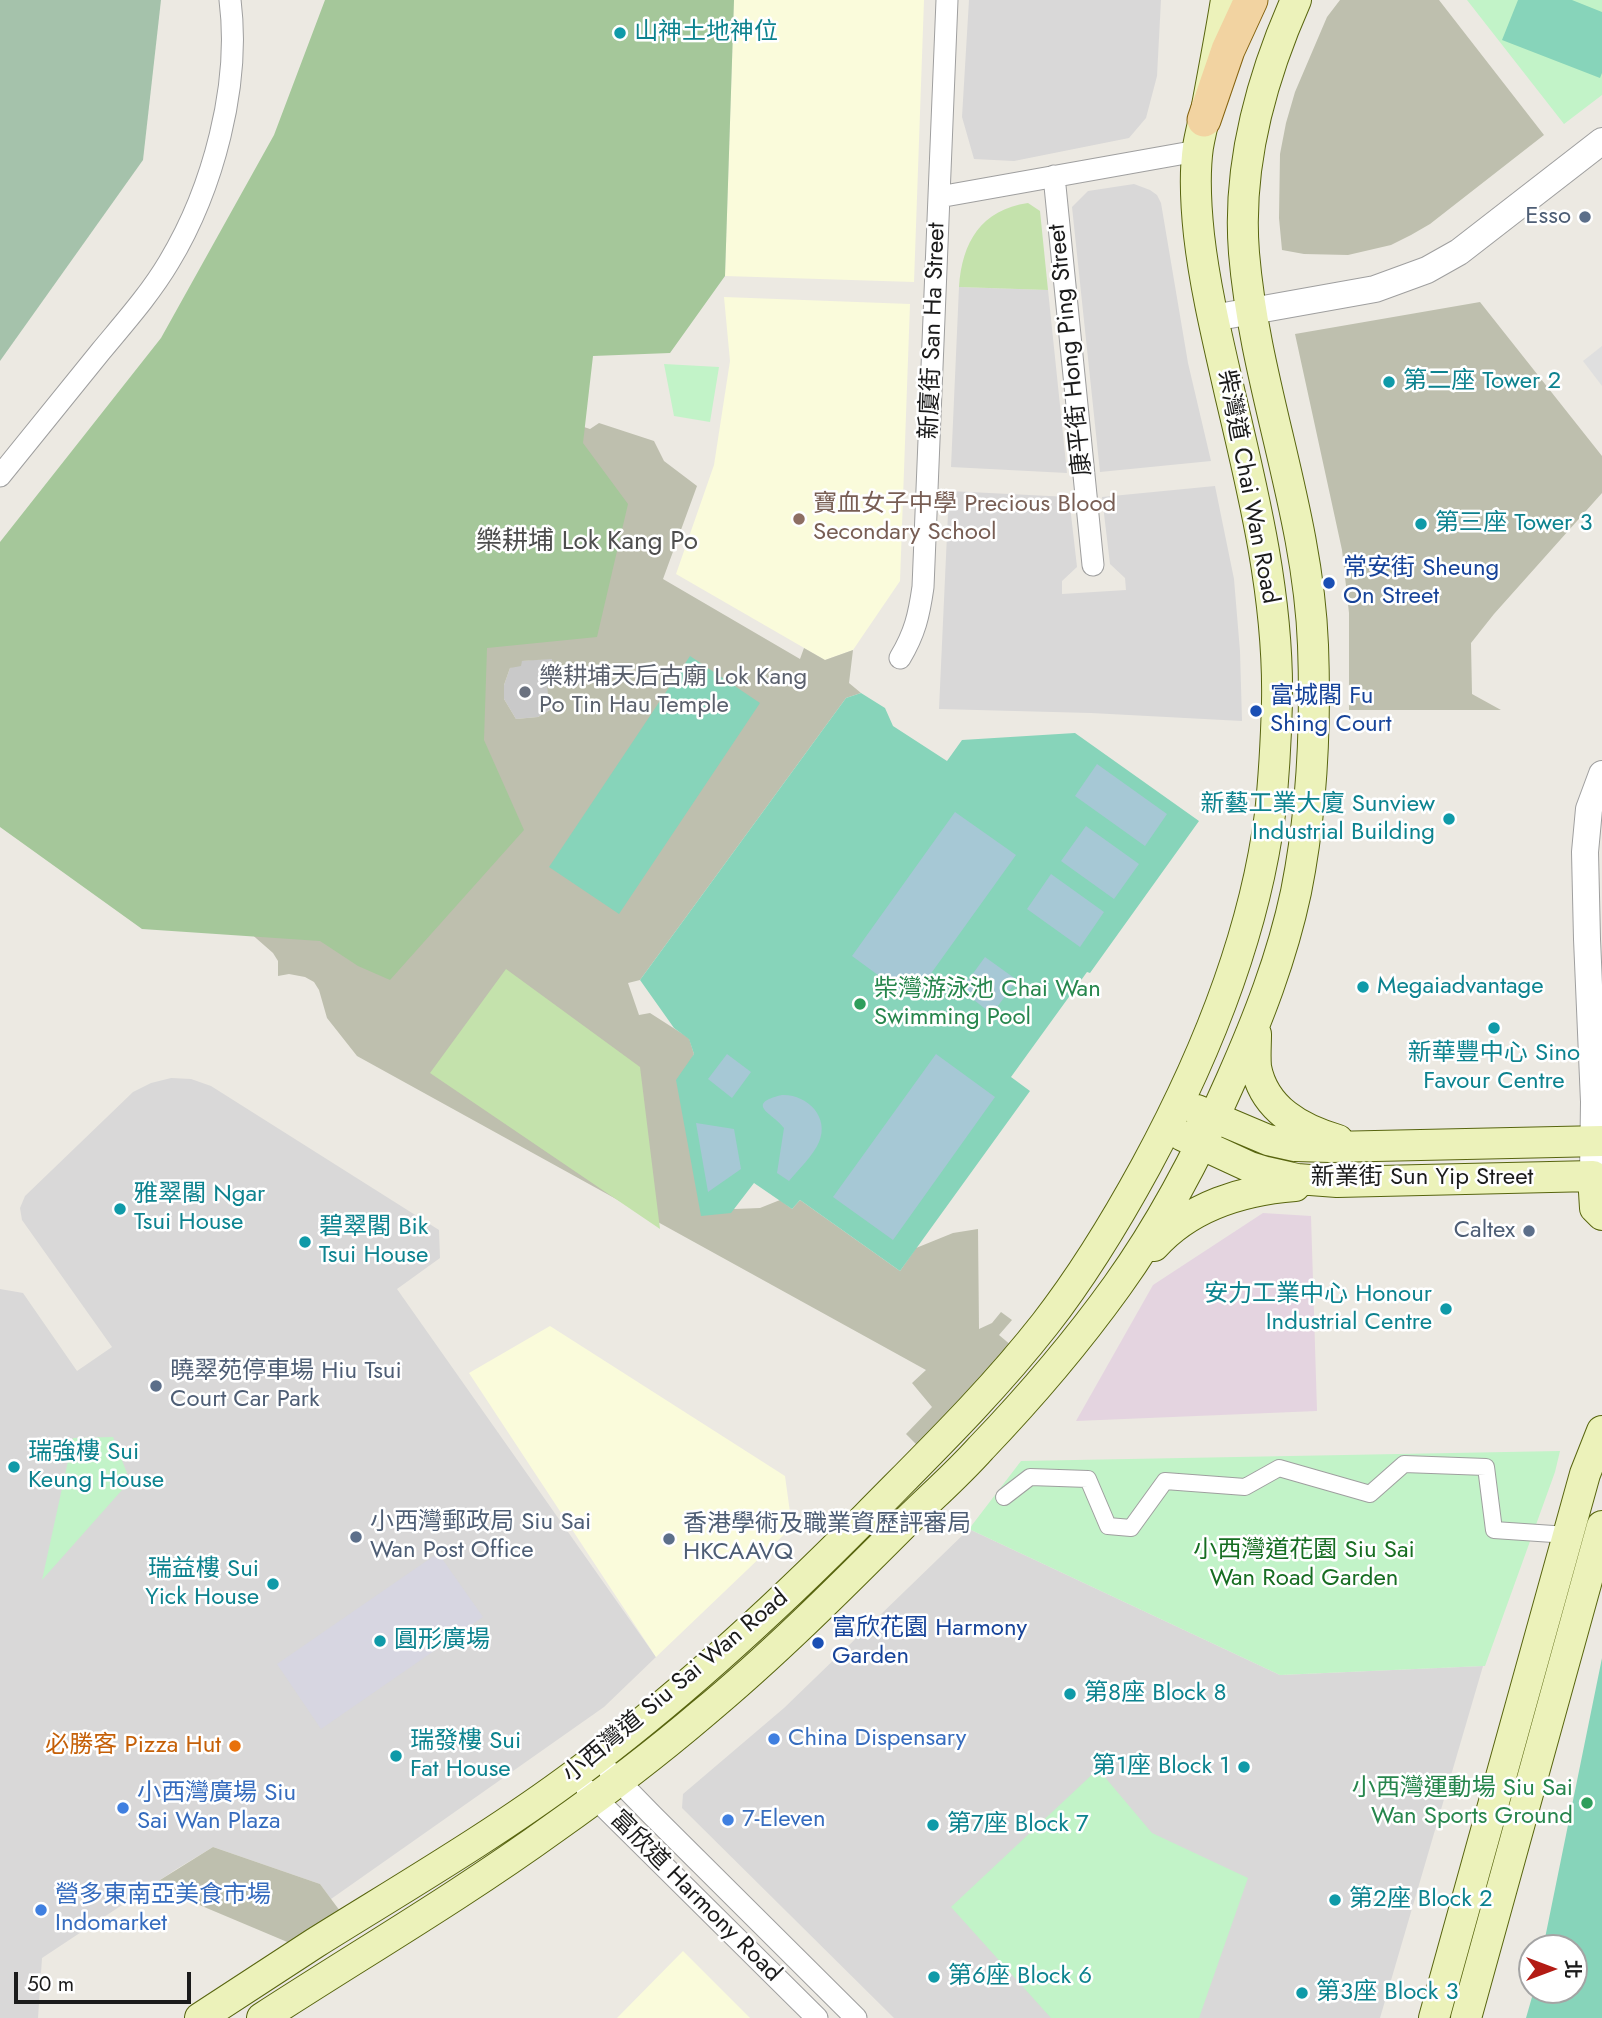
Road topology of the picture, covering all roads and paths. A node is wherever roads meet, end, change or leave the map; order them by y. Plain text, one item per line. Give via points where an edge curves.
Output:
1 (230, 0) edge
2 (947, 0) edge
3 (1227, 0) edge
4 (1251, 0) edge
5 (1296, 0) edge
6 (1201, 135) junction
7 (1602, 141) edge
8 (1054, 176) junction
9 (939, 197) junction
10 (1251, 312) junction
11 (1213, 318) junction
12 (0, 475) edge
13 (1093, 565) dead end
14 (900, 658) dead end
15 (1602, 774) edge
16 (1256, 1023) junction
17 (1174, 1116) junction
18 (1215, 1117) junction
19 (1597, 1141) edge
20 (1202, 1145) junction
21 (1360, 1147) junction
22 (1598, 1176) edge
23 (1337, 1182) junction
24 (1602, 1215) edge
25 (1114, 1290) junction
26 (1602, 1431) edge
27 (1004, 1497) dead end
28 (1602, 1527) edge
29 (1568, 1535) junction
30 (598, 1757) junction
31 (574, 1775) junction
32 (618, 1780) junction
33 (594, 1798) junction
34 (200, 2018) edge
35 (262, 2018) edge
36 (817, 2018) edge
37 (856, 2018) edge
38 (1434, 2018) edge
39 (1466, 2018) edge

1 - 12 street via 232,44 224,119 205,188 172,258
2 - 9 street, 新廈街 San Ha Street
3 - 6 main road, 柴灣道 Chai Wan Road
4 - 6 main road via 1228,50
5 - 10 main road, 柴灣道 Chai Wan Road via 1266,77 1248,151 1243,200
6 - 8 street
6 - 11 main road, 柴灣道 Chai Wan Road via 1196,190
7 - 10 street via 1459,252 1427,270 1376,289
8 - 9 street
8 - 13 street, 康平街 Hong Ping Street
9 - 14 street, 新廈街 San Ha Street via 923,587 913,636
10 - 11 street
10 - 16 main road, 柴灣道 Chai Wan Road via 1306,568 1314,700 1297,888
11 - 17 main road, 柴灣道 Chai Wan Road via 1265,555 1277,675 1275,759 1270,815 1250,909 1214,1023
15 - 19 street via 1589,809 1585,852
16 - 18 main road, 柴灣道 Chai Wan Road
16 - 21 main road via 1257,1068 1273,1104 1314,1133
17 - 18 main road, 新業街 Sun Yip Street
17 - 20 main road, 新業街 Sun Yip Street
17 - 30 main road, 小西灣道 Siu Sai Wan Road via 1090,1262 978,1404 765,1616
18 - 20 main road, 小西灣道 Siu Sai Wan Road
18 - 21 main road, 新業街 Sun Yip Street via 1282,1144
19 - 21 main road, 新業街 Sun Yip Street
19 - 22 street
20 - 23 main road, 新業街 Sun Yip Street via 1266,1172
20 - 25 main road, 小西灣道 Siu Sai Wan Road via 1147,1243
22 - 23 main road, 新業街 Sun Yip Street
22 - 24 main road via 1595,1208
23 - 25 main road via 1245,1193 1188,1217 1161,1238
25 - 32 main road, 小西灣道 Siu Sai Wan Road via 978,1452 775,1650
26 - 29 main road
27 - 29 street via 1030,1477 1088,1479 1108,1526 1131,1528 1165,1481 1245,1487 1279,1468 1370,1494 1404,1464 1486,1466 1494,1530
28 - 39 main road
29 - 38 main road
30 - 31 main road, 小西灣道 Siu Sai Wan Road
30 - 32 street, 富欣道 Harmony Road
31 - 33 street, 富欣道 Harmony Road
31 - 34 main road, 小西灣道 Siu Sai Wan Road
32 - 33 main road, 小西灣道 Siu Sai Wan Road
32 - 37 street, 富欣道 Harmony Road
33 - 35 main road, 小西灣道 Siu Sai Wan Road via 503,1864
33 - 36 street, 富欣道 Harmony Road

